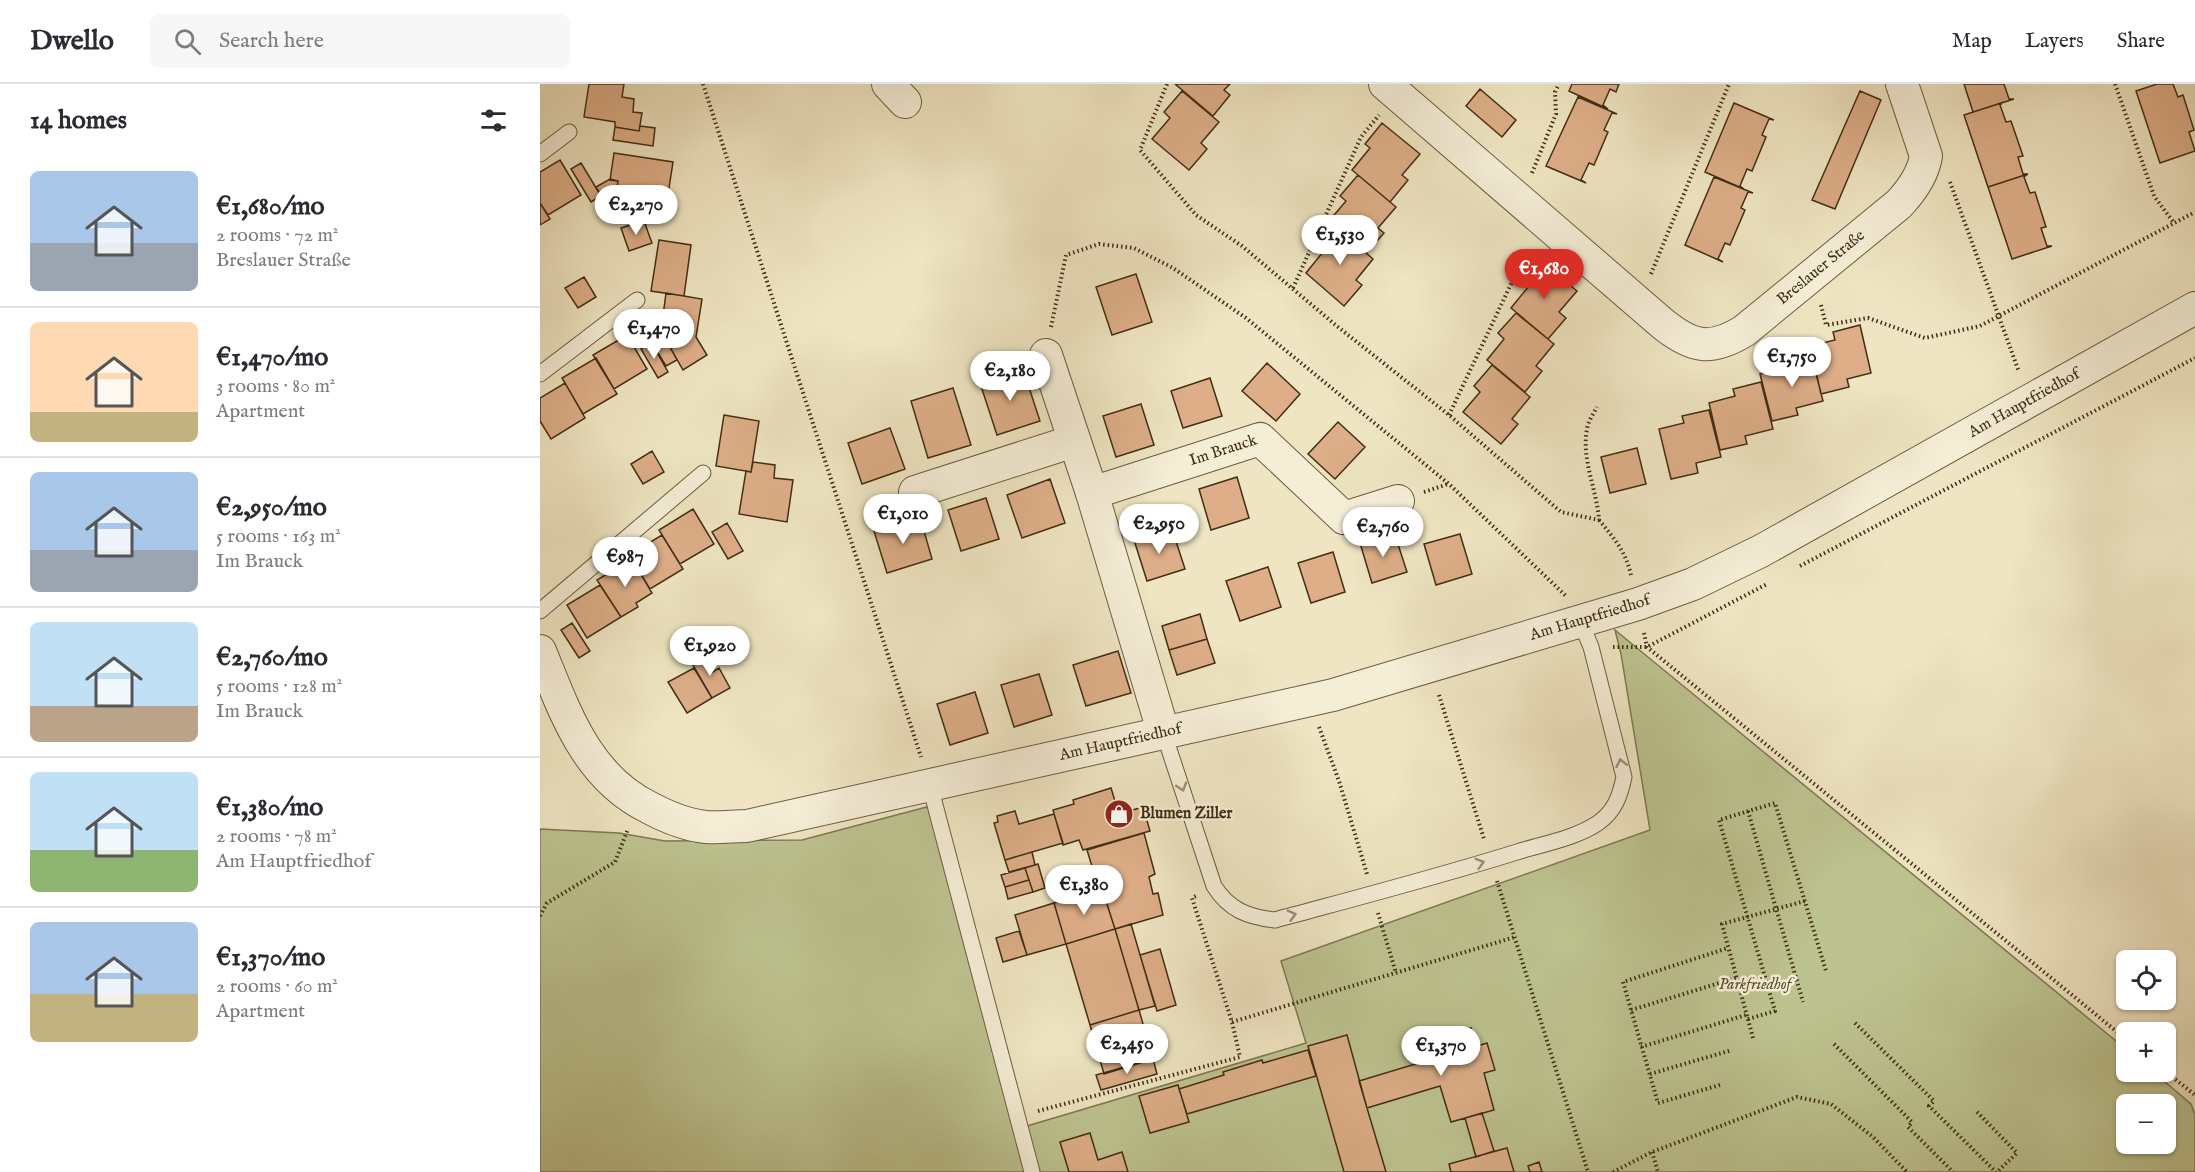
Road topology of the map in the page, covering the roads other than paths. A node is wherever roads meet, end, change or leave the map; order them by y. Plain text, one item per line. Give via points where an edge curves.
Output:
1 (1902, 84) edge
2 (1391, 89) edge
3 (569, 132) dead end
4 (540, 154) edge
5 (637, 300) dead end
6 (2195, 308) edge
7 (1046, 356) road end
8 (540, 374) edge
9 (1074, 441) junction
10 (703, 473) dead end
11 (915, 492) dead end
12 (1092, 493) junction
13 (1398, 501) dead end
14 (540, 611) edge
15 (1586, 635) junction
16 (540, 651) edge
17 (1163, 731) junction
18 (930, 786) junction
19 (1032, 1172) edge

1 - 2 street, Breslauer Straße via 1926,156 1918,180 1899,204 1744,331 1728,340 1700,345 1678,337
3 - 4 lane
5 - 8 lane
6 - 15 street, Am Hauptfriedhof via 1761,552 1638,604
7 - 9 street
9 - 11 street
9 - 12 street
10 - 14 lane
12 - 13 street, Im Brauck via 1260,439 1344,518
12 - 17 street
15 - 17 street, Am Hauptfriedhof via 1430,667 1309,701
17 -> 15 lane via 1221,898 1245,914 1275,920 1583,831 1607,816 1618,800 1623,767
16 - 18 street, Am Hauptfriedhof via 587,754 609,781 669,818 706,827 747,826
17 - 18 street, Am Hauptfriedhof
18 - 19 lane

